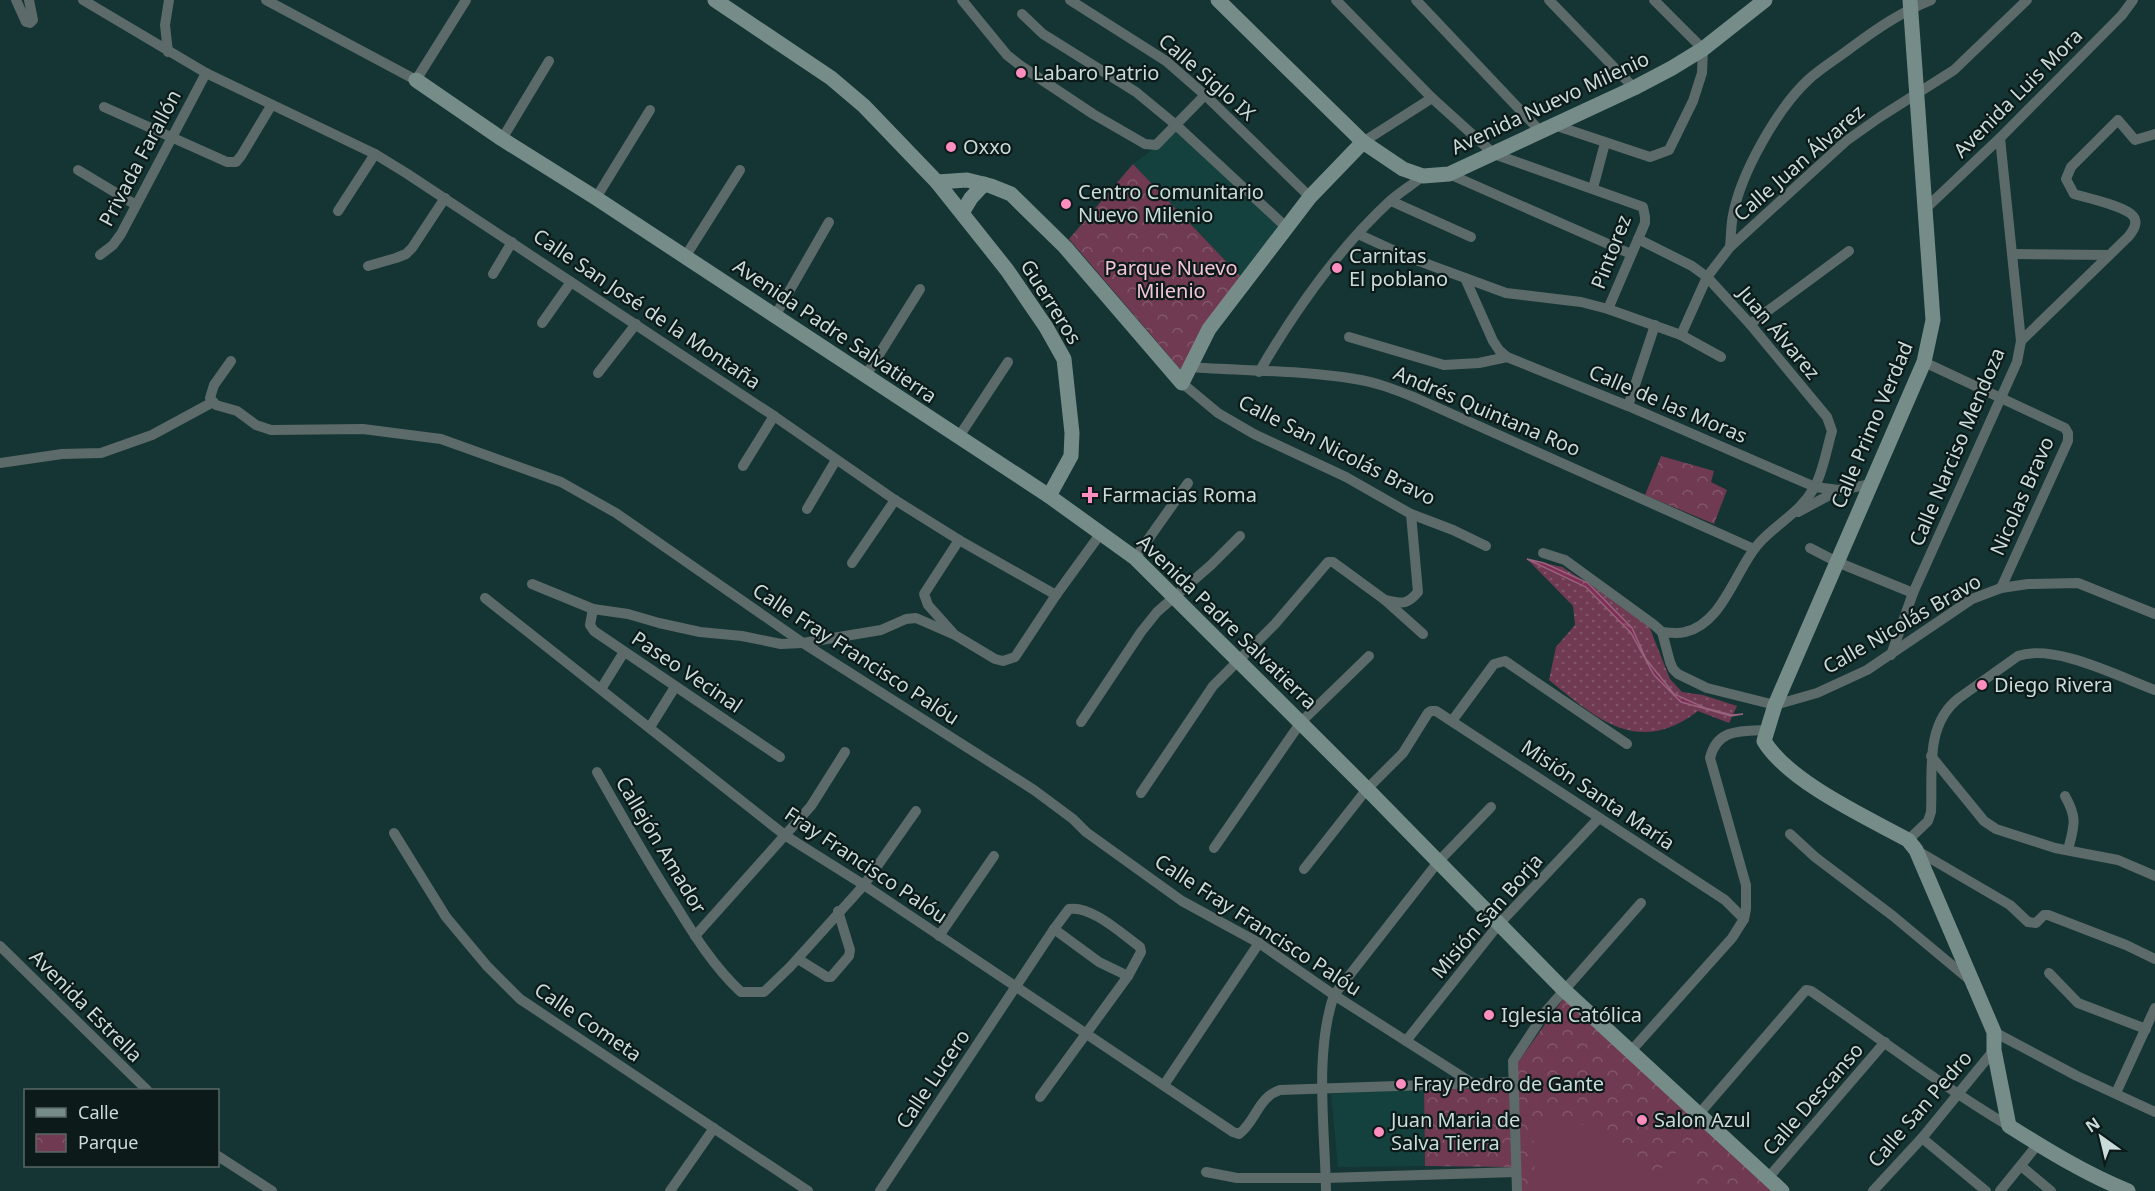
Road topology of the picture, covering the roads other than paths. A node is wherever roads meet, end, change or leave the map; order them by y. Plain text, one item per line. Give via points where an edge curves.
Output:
1 (16, 0) edge
2 (29, 0) edge
3 (83, 0) edge
4 (169, 0) edge
5 (266, 0) edge
6 (466, 0) edge
7 (714, 0) edge
8 (962, 0) edge
9 (1070, 0) edge
10 (1218, 0) edge
11 (1336, 0) edge
12 (1416, 0) edge
13 (1549, 0) edge
14 (1654, 0) edge
15 (1766, 0) edge
16 (1931, 0) edge
17 (2028, 0) edge
18 (2133, 0) edge
19 (1910, 4) edge
20 (1022, 14) dead end
21 (1703, 49) junction
22 (168, 52) junction
23 (549, 61) dead end
24 (206, 73) junction
25 (416, 80) junction
26 (1634, 88) junction
27 (1917, 94) junction
28 (1205, 95) junction
29 (1432, 98) junction
30 (271, 106) junction
31 (104, 107) dead end
32 (650, 110) dead end
33 (1176, 125) junction
34 (1547, 128) junction
35 (2155, 134) edge
36 (172, 138) junction
37 (2000, 138) junction
38 (502, 139) junction
39 (1363, 142) junction
40 (1605, 144) junction
41 (375, 154) junction
42 (1494, 154) junction
43 (78, 170) dead end
44 (740, 170) dead end
45 (1449, 174) junction
46 (1423, 176) junction
47 (937, 182) junction
48 (984, 184) junction
49 (1593, 188) junction
50 (1310, 197) junction
51 (445, 198) junction
52 (596, 198) junction
53 (1391, 201) junction
54 (136, 205) junction
55 (1924, 210) junction
56 (338, 211) dead end
57 (963, 213) junction
58 (830, 222) dead end
59 (1286, 227) junction
60 (1358, 234) junction
61 (1471, 237) dead end
62 (1638, 239) junction
63 (512, 242) junction
64 (1730, 247) junction
65 (1849, 251) dead end
66 (1631, 254) junction
67 (2013, 254) junction
68 (100, 255) dead end
69 (2109, 255) junction
70 (685, 257) junction
71 (368, 266) dead end
72 (493, 274) dead end
73 (1707, 277) junction
74 (1465, 278) junction
75 (571, 282) junction
76 (920, 289) dead end
77 (1608, 309) junction
78 (775, 316) junction
79 (542, 323) dead end
80 (636, 324) junction
81 (1750, 324) junction
82 (1655, 325) junction
83 (1681, 335) junction
84 (1349, 337) dead end
85 (2021, 341) junction
86 (1507, 357) junction
87 (1720, 357) dead end
88 (231, 361) dead end
89 (1008, 362) dead end
90 (1924, 362) junction
91 (1189, 368) junction
92 (1259, 372) junction
93 (598, 373) dead end
94 (865, 377) junction
95 (1182, 383) junction
96 (2002, 398) junction
97 (213, 402) junction
98 (1628, 406) junction
99 (774, 416) junction
100 (958, 438) junction
101 (836, 459) junction
102 (0, 463) edge
103 (743, 466) dead end
104 (1188, 483) dead end
105 (1872, 484) junction
106 (1815, 487) junction
107 (1839, 490) junction
108 (1049, 496) junction
109 (895, 500) junction
110 (807, 510) dead end
111 (1412, 514) junction
112 (1793, 515) junction
113 (1101, 533) junction
114 (1240, 536) dead end
115 (959, 540) junction
116 (1486, 546) dead end
117 (1810, 548) dead end
118 (1754, 549) junction
119 (1543, 553) dead end
120 (1135, 558) junction
121 (1836, 562) junction
122 (852, 563) dead end
123 (532, 584) dead end
124 (2001, 588) junction
125 (1913, 593) junction
126 (1056, 595) junction
127 (1175, 597) junction
128 (485, 598) dead end
129 (1385, 600) junction
130 (593, 609) junction
131 (2155, 614) edge
132 (1662, 632) junction
133 (1423, 634) dead end
134 (955, 635) junction
135 (803, 643) junction
136 (624, 652) junction
137 (1891, 655) junction
138 (1369, 656) dead end
139 (1237, 660) junction
140 (675, 687) junction
141 (601, 689) junction
142 (2155, 690) edge
143 (1775, 705) junction
144 (1452, 721) junction
145 (1081, 722) dead end
146 (1300, 722) junction
147 (650, 727) junction
148 (1766, 735) junction
149 (1627, 744) dead end
150 (845, 752) dead end
151 (1931, 756) junction
152 (780, 757) dead end
153 (597, 772) dead end
154 (1367, 789) junction
155 (1141, 793) dead end
156 (2065, 796) dead end
157 (1491, 807) dead end
158 (916, 811) dead end
159 (1598, 819) junction
160 (394, 833) dead end
161 (1790, 834) dead end
162 (786, 836) junction
163 (1912, 845) junction
164 (1214, 848) dead end
165 (2068, 850) junction
166 (994, 856) dead end
167 (1438, 862) junction
168 (1304, 869) dead end
169 (2155, 876) edge
170 (864, 885) junction
171 (1641, 903) dead end
172 (838, 912) junction
173 (1744, 919) junction
174 (1499, 924) junction
175 (1054, 929) junction
176 (695, 936) junction
177 (939, 936) junction
178 (1259, 943) junction
179 (0, 946) edge
180 (798, 959) junction
181 (2155, 959) edge
182 (2049, 973) dead end
183 (1128, 975) junction
184 (1974, 983) junction
185 (1017, 986) junction
186 (1564, 990) junction
187 (1334, 995) junction
188 (2155, 1008) edge
189 (2146, 1029) junction
190 (1994, 1032) junction
191 (1086, 1033) junction
192 (1406, 1041) junction
193 (1885, 1042) junction
194 (1994, 1050) junction
195 (1630, 1051) junction
196 (1513, 1082) junction
197 (1472, 1083) junction
198 (1164, 1085) junction
199 (146, 1089) edge
200 (1323, 1090) junction
201 (2116, 1094) junction
202 (1957, 1095) junction
203 (1040, 1097) dead end
204 (2155, 1112) edge
205 (1699, 1114) junction
206 (2009, 1126) junction
207 (714, 1128) junction
208 (1922, 1138) junction
209 (2038, 1144) junction
210 (219, 1157) edge
211 (2021, 1166) junction
212 (1206, 1172) dead end
213 (1516, 1172) junction
214 (1326, 1178) junction
215 (1768, 1178) junction
216 (805, 1190) edge
217 (272, 1191) edge
218 (669, 1191) edge
219 (880, 1191) edge
220 (1326, 1191) edge
221 (1516, 1191) edge
222 (1782, 1191) edge
223 (1873, 1191) edge
224 (1986, 1191) edge
225 (2000, 1191) edge
226 (2051, 1191) edge
227 (2128, 1191) edge

1 - 2 street via 23,18 30,23 33,20
3 - 22 street, Calle San José de la Montaña
4 - 22 street via 165,25
5 - 25 street
6 - 25 street
7 - 47 street, Guerreros via 831,78 864,106
8 - 33 street via 1007,55 1094,114 1151,146
9 - 28 street, Calle Siglo IX via 1166,61
10 - 39 street, Avenida Nuevo Milenio
11 - 29 street
12 - 34 street
13 - 26 street
14 - 21 street
15 - 21 street, Avenida Nuevo Milenio
16 - 19 street
17 - 27 street, Calle Juan Álvarez via 1954,70
18 - 37 street, Avenida Luis Mora
19 - 27 street, Calle Primo Verdad
19 - 64 street via 1794,94 1752,163 1733,214
20 - 33 street via 1043,34 1136,92
21 - 26 street, Avenida Nuevo Milenio
21 - 40 street via 1702,74 1672,147 1650,158
22 - 24 street, Calle San José de la Montaña
23 - 38 street
24 - 30 street, Calle San José de la Montaña
24 - 36 street, Privada Farallón
25 - 38 street, Avenida Padre Salvatierra
26 - 34 street, Avenida Nuevo Milenio
27 - 55 street, Calle Primo Verdad
27 - 64 street, Calle Juan Álvarez via 1846,141
28 - 33 street
28 - 50 street, Calle Siglo IX
29 - 39 street
29 - 42 street
30 - 36 street via 236,162 227,162
30 - 41 street, Calle San José de la Montaña
31 - 36 street
32 - 52 street
33 - 59 street
34 - 40 street
34 - 42 street, Avenida Nuevo Milenio
35 - 69 street via 2135,140 2116,121 2071,167 2066,179 2074,194 2133,216 2134,230
36 - 54 street, Privada Farallón
37 - 55 street, Avenida Luis Mora
37 - 67 street, Calle Narciso Mendoza
38 - 52 street, Avenida Padre Salvatierra
39 - 46 street, Avenida Nuevo Milenio via 1403,169
39 - 50 street
40 - 49 street
41 - 51 street, Calle San José de la Montaña
41 - 56 street
42 - 45 street, Avenida Nuevo Milenio
42 - 49 street
43 - 54 street
44 - 70 street
45 - 46 street, Avenida Nuevo Milenio
45 - 66 street
46 - 53 street
47 - 48 street, Calle San Nicolás Bravo via 967,180
47 - 57 street, Guerreros
48 - 57 street
48 - 95 street, Calle San Nicolás Bravo via 1011,194 1065,247
49 - 62 street, Pintorez via 1643,207 1645,223
50 - 59 street
51 - 63 street, Calle San José de la Montaña
51 - 71 street via 406,254
52 - 70 street, Avenida Padre Salvatierra
53 - 60 street
53 - 61 street
54 - 68 street, Privada Farallón via 121,234
55 - 90 street, Calle Primo Verdad via 1933,320
57 - 108 street, Guerreros via 1020,289 1064,359 1071,456
58 - 78 street
59 - 91 street via 1209,329
60 - 74 street
60 - 92 street via 1318,284
62 - 66 street, Pintorez
62 - 73 street, Juan Álvarez
63 - 72 street
63 - 75 street, Calle San José de la Montaña
64 - 73 street, Calle Juan Álvarez
65 - 81 street
66 - 77 street, Pintorez
67 - 69 street
67 - 85 street, Calle Narciso Mendoza
69 - 85 street
70 - 78 street, Avenida Padre Salvatierra
73 - 81 street, Juan Álvarez
73 - 83 street, Calle Juan Álvarez
74 - 77 street via 1506,293
74 - 86 street via 1493,341
75 - 79 street
75 - 80 street, Calle San José de la Montaña
76 - 94 street
77 - 82 street
78 - 94 street, Avenida Padre Salvatierra
80 - 93 street
80 - 99 street, Calle San José de la Montaña
81 - 106 street, Juan Álvarez via 1830,423 1832,431
82 - 83 street
82 - 98 street
83 - 87 street
84 - 86 street via 1444,365
85 - 96 street, Calle Narciso Mendoza
86 - 98 street, Calle de las Moras
88 - 97 street via 214,385 210,398
89 - 100 street
90 - 96 street, Nicolas Bravo
90 - 105 street, Calle Primo Verdad
91 - 92 street, Andrés Quintana Roo
91 - 95 street
92 - 118 street, Andrés Quintana Roo via 1355,379 1382,385
94 - 100 street, Avenida Padre Salvatierra
95 - 111 street, Calle San Nicolás Bravo via 1218,413 1254,434 1346,477
96 - 124 street, Nicolas Bravo via 2065,428 2068,441
96 - 125 street, Calle Narciso Mendoza
97 - 102 street via 152,435 101,453
97 - 135 street, Calle Fray Francisco Palóu via 271,430 363,429 441,439 561,482 616,513
98 - 106 street, Calle de las Moras
99 - 101 street, Calle San José de la Montaña
99 - 103 street
100 - 108 street, Avenida Padre Salvatierra
101 - 109 street, Calle San José de la Montaña
101 - 110 street
104 - 120 street
105 - 107 street
105 - 121 street, Calle Primo Verdad
106 - 107 street, Calle de las Moras
106 - 112 street
107 - 112 street
108 - 113 street, Avenida Padre Salvatierra
109 - 115 street, Calle San José de la Montaña
109 - 122 street
111 - 116 street, Calle San Nicolás Bravo
111 - 129 street via 1418,592 1404,603
112 - 118 street
113 - 120 street, Avenida Padre Salvatierra
113 - 126 street
114 - 127 street
115 - 126 street, Calle San José de la Montaña
115 - 134 street via 924,594 928,605
117 - 121 street
118 - 132 street via 1716,611 1700,626 1682,633
119 - 132 street via 1565,560
120 - 127 street, Avenida Padre Salvatierra
121 - 125 street
121 - 143 street, Calle Primo Verdad
123 - 130 street, Paseo Vecinal
124 - 131 street, Calle Nicolás Bravo via 2078,583
124 - 137 street, Calle Nicolás Bravo via 1972,599
125 - 137 street, Calle Narciso Mendoza
126 - 134 street via 1015,657 1009,660 995,659
127 - 139 street, Avenida Padre Salvatierra
127 - 145 street via 1141,632
128 - 141 street, Fray Francisco Palóu
129 - 133 street
129 - 139 street via 1328,562 1275,624
130 - 135 street, Paseo Vecinal via 700,632 781,644
130 - 136 street, Paseo Vecinal via 590,625 594,631
132 - 143 street via 1670,662 1678,674 1707,688
134 - 135 street, Paseo Vecinal via 916,618 881,630
135 - 178 street, Calle Fray Francisco Palóu via 1034,790 1182,901
136 - 140 street, Paseo Vecinal
136 - 141 street
137 - 143 street, Calle Nicolás Bravo via 1825,690
138 - 146 street
139 - 146 street, Avenida Padre Salvatierra
139 - 155 street via 1213,686
140 - 147 street
140 - 152 street, Paseo Vecinal
141 - 147 street, Fray Francisco Palóu
142 - 151 street via 2063,656 2027,653 1949,705 1942,715
143 - 148 street, Calle Primo Verdad
144 - 149 street via 1494,664 1505,661
144 - 154 street, Misión Santa María via 1436,711 1428,713 1403,753
144 - 159 street, Misión Santa María
146 - 154 street, Avenida Padre Salvatierra
146 - 164 street
147 - 162 street, Fray Francisco Palóu
148 - 163 street via 1771,752 1806,781
148 - 173 street via 1736,731 1713,746 1710,758 1746,885
150 - 162 street via 811,806
151 - 163 street via 1931,812
151 - 165 street via 1984,821 2020,838
153 - 176 street, Callejón Amador
154 - 167 street, Avenida Padre Salvatierra
154 - 168 street
156 - 165 street via 2073,810 2074,824
157 - 167 street
158 - 170 street
159 - 173 street, Misión Santa María via 1725,900
159 - 174 street, Misión San Borja
160 - 207 street, Calle Cometa via 446,917 513,992
161 - 184 street
162 - 170 street, Fray Francisco Palóu
162 - 176 street
163 - 181 street via 2010,905 2028,922 2036,923 2048,915
163 - 184 street
165 - 169 street via 2118,861
166 - 177 street
167 - 174 street, Avenida Padre Salvatierra
167 - 187 street
170 - 172 street
170 - 177 street, Fray Francisco Palóu
171 - 186 street
172 - 180 street
172 - 180 street via 849,956 831,977
173 - 195 street via 1732,938
174 - 186 street, Avenida Padre Salvatierra
174 - 192 street, Misión San Borja
175 - 183 street via 1099,962
175 - 183 street, Calle Lucero via 1069,909 1098,916 1140,947
175 - 185 street, Calle Lucero
176 - 180 street, Callejón Amador via 741,992 764,992
177 - 185 street, Fray Francisco Palóu
178 - 187 street, Calle Fray Francisco Palóu
178 - 198 street
179 - 199 street, Avenida Estrella
182 - 189 street via 2078,1003
183 - 191 street
184 - 190 street
185 - 191 street, Fray Francisco Palóu
185 - 219 street, Calle Lucero
186 - 195 street, Avenida Padre Salvatierra
186 - 196 street via 1513,1061
187 - 192 street, Calle Fray Francisco Palóu
187 - 200 street via 1325,1029
188 - 189 street
189 - 201 street
190 - 194 street
190 - 201 street
191 - 198 street, Fray Francisco Palóu
191 - 203 street
192 - 197 street, Calle Fray Francisco Palóu
193 - 202 street
193 - 205 street via 1806,990
193 - 215 street, Calle Descanso
194 - 202 street, Calle San Pedro
194 - 206 street
195 - 205 street, Avenida Padre Salvatierra
196 - 197 street
196 - 213 street
197 - 200 street
198 - 200 street, Fray Francisco Palóu via 1239,1134 1271,1092
200 - 214 street
201 - 204 street
202 - 206 street
202 - 208 street, Calle San Pedro
205 - 215 street, Avenida Padre Salvatierra
206 - 209 street
207 - 216 street, Calle Cometa
207 - 218 street
208 - 223 street, Calle San Pedro
208 - 224 street
209 - 211 street
209 - 227 street
210 - 217 street
211 - 225 street
211 - 226 street
212 - 214 street via 1238,1178
213 - 214 street
213 - 221 street
214 - 220 street
215 - 222 street, Avenida Padre Salvatierra

